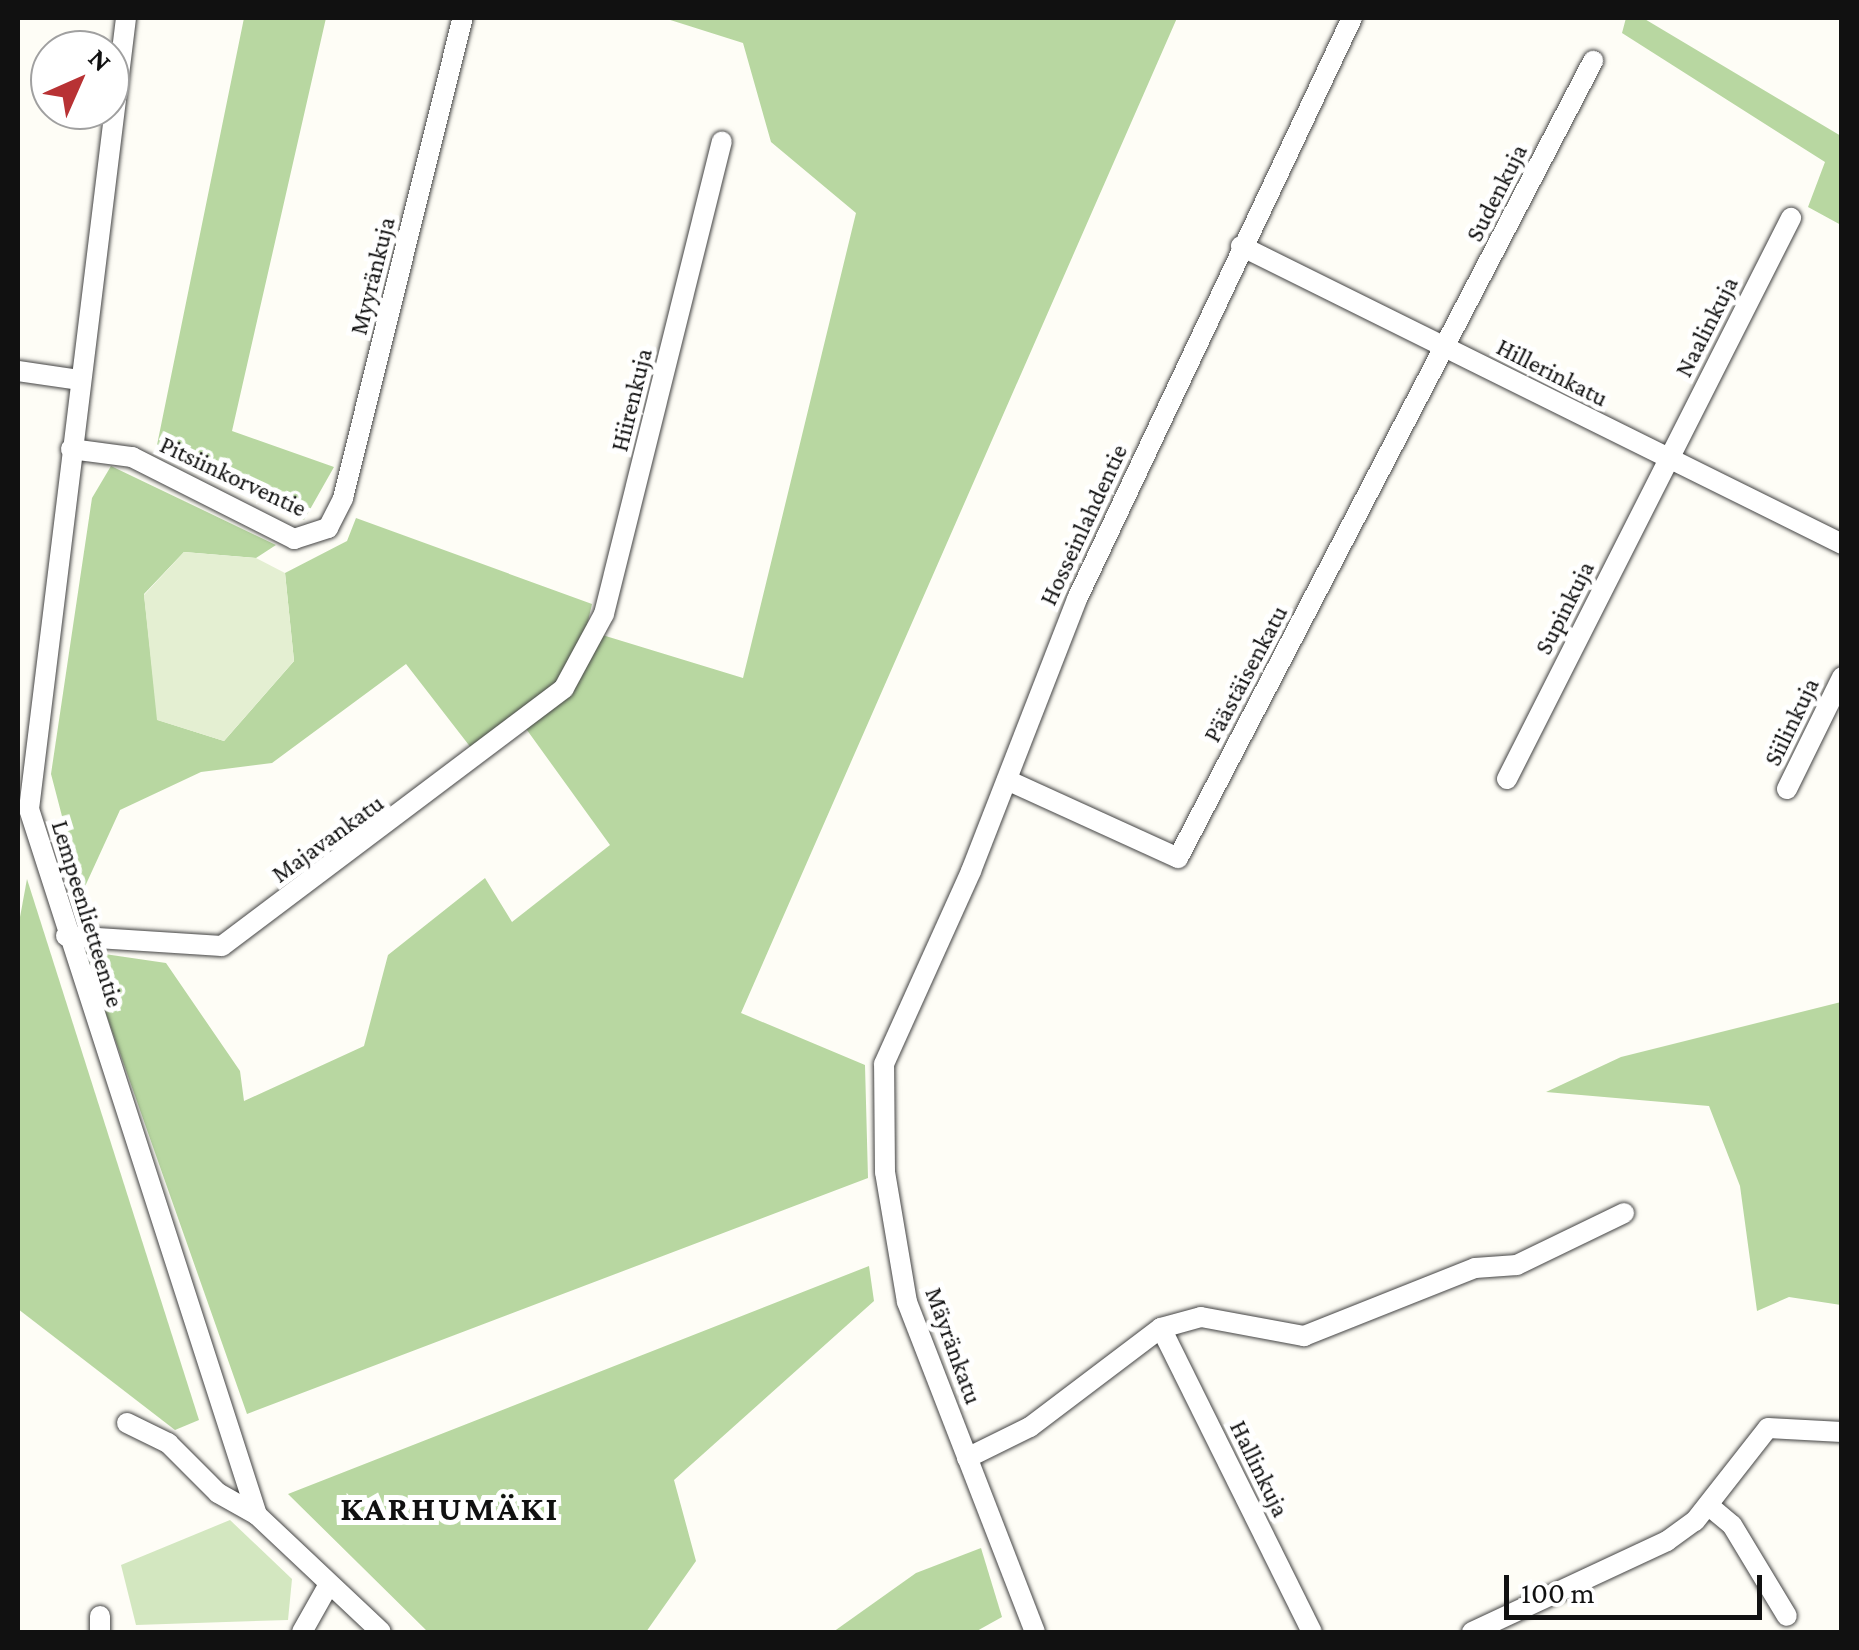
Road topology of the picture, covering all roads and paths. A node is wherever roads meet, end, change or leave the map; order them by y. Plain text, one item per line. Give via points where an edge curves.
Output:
1 (126, 18) edge
2 (463, 18) edge
3 (1352, 18) edge
4 (1593, 61) dead end
5 (722, 142) dead end
6 (1791, 218) dead end
7 (1241, 246) junction
8 (1445, 347) junction
9 (18, 370) edge
10 (80, 380) junction
11 (70, 449) junction
12 (1668, 459) junction
13 (315, 538) joint
14 (1842, 544) edge
15 (579, 668) joint
16 (1842, 676) edge
17 (1507, 779) dead end
18 (1007, 780) junction
19 (1787, 789) dead end
20 (66, 936) junction
21 (884, 1064) joint
22 (1624, 1213) dead end
23 (1161, 1328) junction
24 (128, 1423) dead end
25 (1842, 1432) edge
26 (968, 1458) junction
27 (1708, 1505) junction
28 (257, 1515) junction
29 (329, 1584) junction
30 (1787, 1616) dead end
31 (302, 1632) edge
32 (381, 1632) edge
33 (1035, 1632) edge
34 (1312, 1632) edge
35 (1472, 1632) edge

1 - 10 street, Lempeenlietteentie
2 - 13 street, Myyränkuja via 343,498
3 - 7 street, Hosseinlahdentie
4 - 8 street, Sudenkuja
5 - 15 street, Hiirenkuja via 604,614
6 - 12 street, Naalinkuja
7 - 8 street, Hillerinkatu
7 - 18 street, Hosseinlahdentie via 1040,683
8 - 12 street, Hillerinkatu
8 - 18 street, Päästäisenkatu via 1178,858
9 - 10 street
10 - 11 street, Lempeenlietteentie
11 - 13 street, Pitsiinkorventie via 132,456 294,539
11 - 20 street, Lempeenlietteentie via 29,809
12 - 14 street, Hillerinkatu
12 - 17 street, Supinkuja
15 - 20 street, Majavankatu via 524,727 222,946
16 - 19 street, Siilinkuja
18 - 21 street, Hosseinlahdentie
20 - 28 street, Lempeenlietteentie
21 - 26 street, Mäyränkatu via 884,1172 907,1302
22 - 23 street via 1517,1265 1475,1268 1304,1336 1201,1318
23 - 26 street via 1030,1428
23 - 34 street, Hallinkuja
24 - 28 street via 168,1443 218,1493
25 - 27 street via 1768,1428
26 - 33 street, Mäyränkatu
27 - 30 street via 1732,1525
27 - 35 street via 1668,1541
28 - 29 street, Lempeenlietteentie
29 - 31 street
29 - 32 street, Lempeenlietteentie

